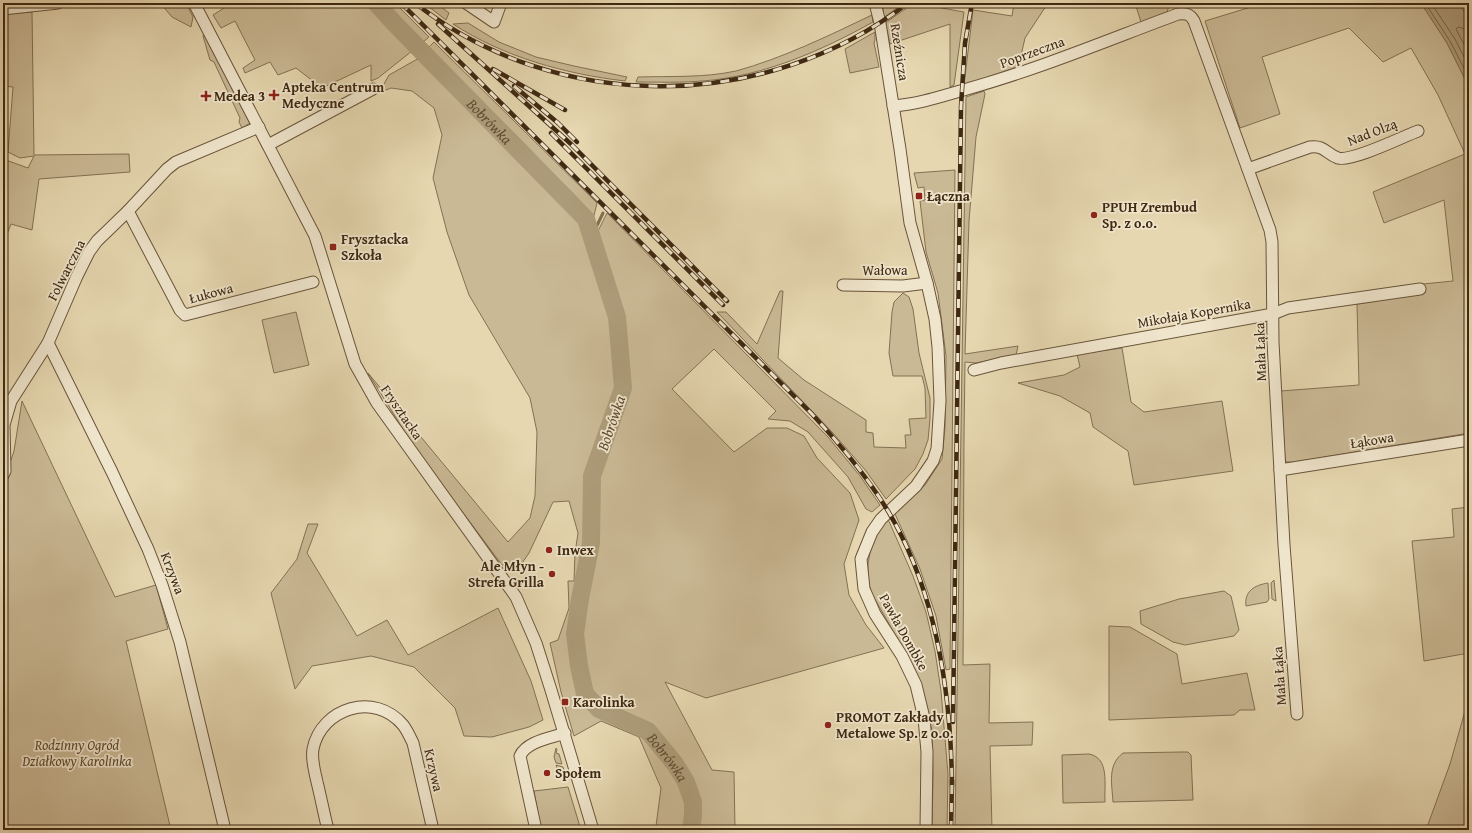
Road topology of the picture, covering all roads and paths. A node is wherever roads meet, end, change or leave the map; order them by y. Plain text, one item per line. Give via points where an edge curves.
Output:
1 (58, 3) edge
2 (194, 3) edge
3 (466, 3) edge
4 (501, 3) edge
5 (875, 3) edge
6 (3, 9) edge
7 (1178, 14) joint
8 (372, 89) dead end
9 (893, 106) junction
10 (259, 127) junction
11 (1418, 131) dead end
12 (268, 145) junction
13 (1248, 169) junction
14 (128, 211) junction
15 (314, 282) dead end
16 (927, 283) junction
17 (843, 285) dead end
18 (1420, 289) dead end
19 (1273, 314) junction
20 (48, 343) junction
21 (974, 370) dead end
22 (1469, 440) edge
23 (1280, 470) junction
24 (3, 475) edge
25 (1297, 714) dead end
26 (565, 734) junction
27 (225, 830) edge
28 (328, 830) edge
29 (432, 830) edge
30 (536, 830) edge
31 (593, 830) edge
32 (926, 830) edge

1 - 6 street
2 - 10 street, Frysztacka
3 - 4 street via 494,22
5 - 9 street, Rzeźnicza
7 - 9 street, Poprzeczna via 1006,78 933,100
7 - 13 street, Mała Łąka via 1185,13 1194,21
8 - 12 street
9 - 16 street via 910,223
10 - 12 street, Frysztacka
10 - 14 street, Folwarczna via 176,162
11 - 13 street, Nad Olzą via 1352,158 1338,158 1318,146
12 - 26 street, Frysztacka via 315,236 355,364 377,403 516,597 536,644
13 - 19 street, Mała Łąka via 1270,230
14 - 15 street, Łukowa via 185,315
14 - 20 street, Folwarczna via 97,241 90,252
16 - 17 street, Wałowa via 903,286
16 - 32 street, Pawła Dombke via 940,376 937,449 933,461 916,486 888,511 876,526 861,559 864,589 875,614 902,656 916,685 927,752
18 - 19 street, Mikołaja Kopernika via 1288,308
19 - 21 street, Mikołaja Kopernika
19 - 23 street, Mała Łąka
20 - 24 street, Folwarczna via 11,401 4,425
20 - 27 street, Krzywa via 112,472 162,584 180,642
22 - 23 street, Łąkowa
23 - 25 street, Mała Łąka
26 - 30 street via 528,746 520,756
26 - 31 street, Frysztacka
28 - 29 street, Krzywa via 314,766 315,742 321,729 332,717 352,708 368,707 384,710 392,715 402,724 410,737

